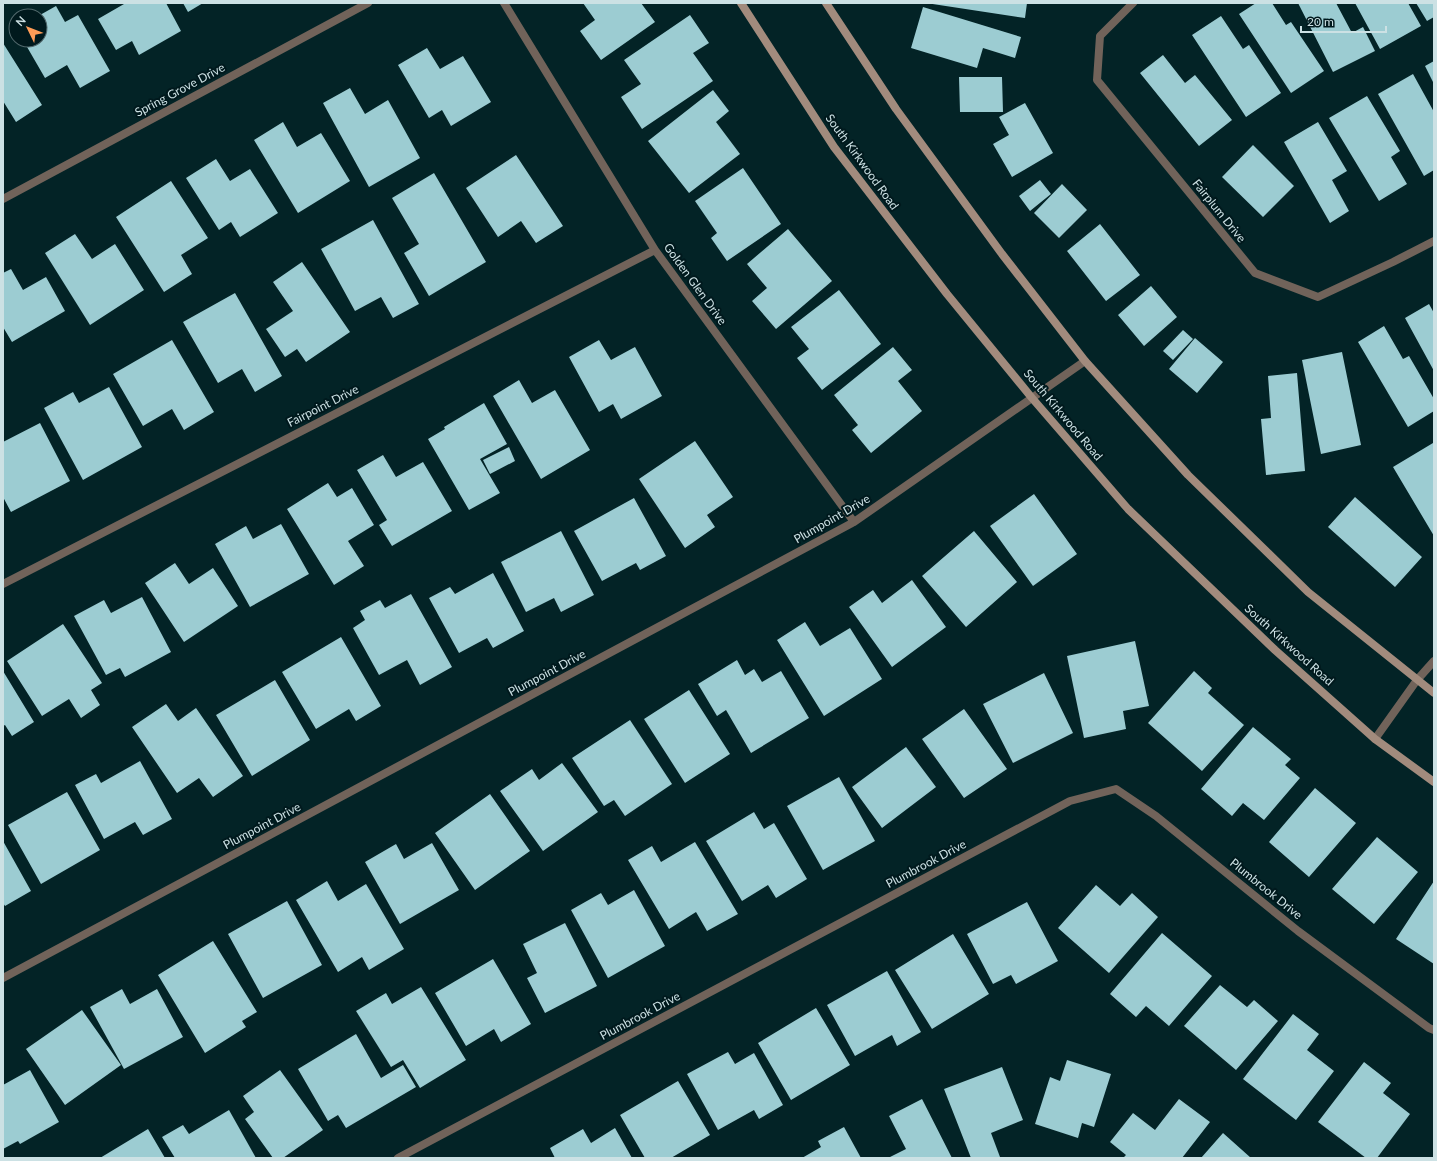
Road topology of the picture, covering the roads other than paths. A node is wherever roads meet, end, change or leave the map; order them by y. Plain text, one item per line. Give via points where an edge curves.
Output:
1 (368, 3) edge
2 (504, 3) edge
3 (741, 3) edge
4 (826, 3) edge
5 (1133, 3) edge
6 (3, 199) edge
7 (1434, 241) edge
8 (655, 250) junction
9 (1085, 360) junction
10 (1032, 398) junction
11 (854, 522) junction
12 (3, 584) edge
13 (1434, 661) edge
14 (1417, 680) junction
15 (1434, 693) edge
16 (1375, 739) junction
17 (1434, 782) edge
18 (3, 978) edge
19 (1434, 1030) edge
20 (398, 1158) edge

1 - 6 street, Spring Grove Drive
2 - 8 street, Golden Glen Drive
3 - 10 main road, South Kirkwood Road via 834,147 947,294
4 - 9 main road via 896,110 1002,254
5 - 7 street, Fairplum Drive via 1100,36 1097,80 1254,273 1318,297
8 - 11 street, Golden Glen Drive
8 - 12 street, Fairpoint Drive
9 - 10 street, Plumpoint Drive
9 - 14 main road via 1188,475 1308,592
10 - 11 street, Plumpoint Drive
10 - 16 main road, South Kirkwood Road via 1128,508 1260,637
11 - 18 street, Plumpoint Drive
13 - 14 street
14 - 15 main road
14 - 16 street
16 - 17 main road, South Kirkwood Road
19 - 20 street, Plumbrook Drive via 1298,931 1156,816 1116,789 1070,801

